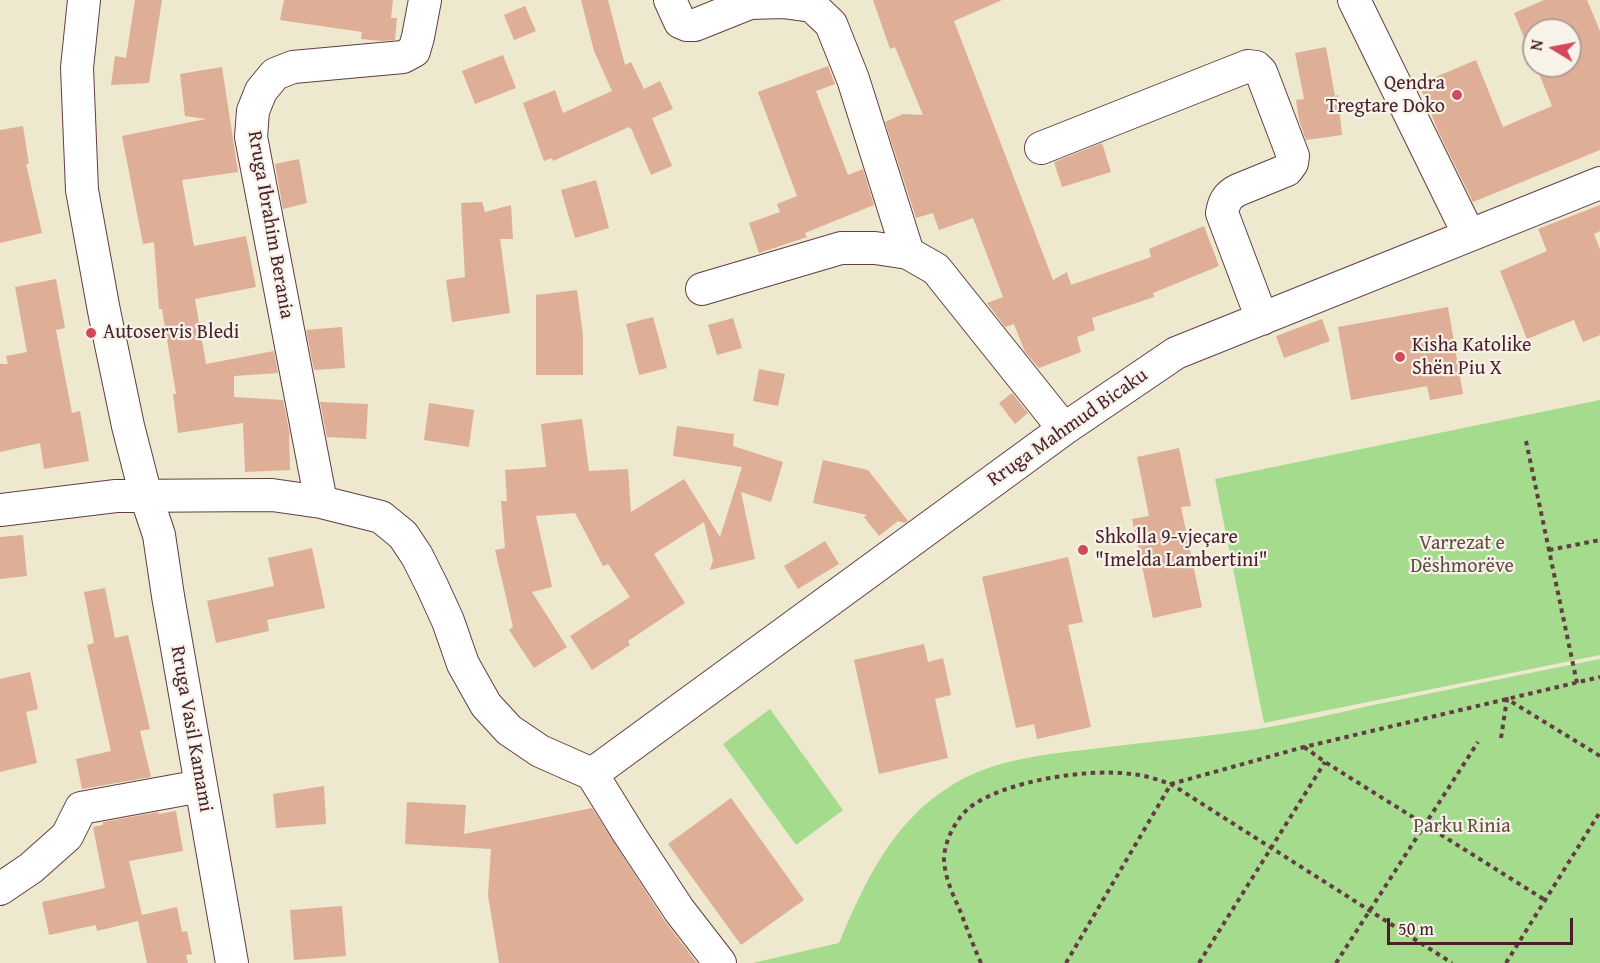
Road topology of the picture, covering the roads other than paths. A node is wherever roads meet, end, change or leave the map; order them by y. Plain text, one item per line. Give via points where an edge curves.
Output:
1 (84, 0) edge
2 (425, 0) edge
3 (670, 0) edge
4 (1354, 0) edge
5 (1041, 148) dead end
6 (1600, 183) edge
7 (1469, 235) junction
8 (908, 253) junction
9 (702, 289) dead end
10 (1262, 319) junction
11 (1064, 429) junction
12 (146, 496) junction
13 (321, 502) junction
14 (0, 510) edge
15 (592, 774) junction
16 (201, 786) junction
17 (0, 889) edge
18 (232, 963) edge
19 (720, 963) edge

1 - 12 street, Rruga Vasil Kamami via 77,68 82,190 108,334
2 - 13 street, Rruga Ibrahim Berania via 414,51 403,57 293,68 275,74 261,91 254,111 251,137
3 - 8 street via 680,22 687,25 750,3 783,2 812,6 831,24 853,79
4 - 7 street
5 - 10 street via 1248,66 1256,67 1293,156 1292,163 1287,170 1230,194 1222,213
6 - 7 street, Rruga Mahmud Bicaku
7 - 10 street, Rruga Mahmud Bicaku
8 - 9 street via 840,248
8 - 11 street via 936,269
10 - 11 street, Rruga Mahmud Bicaku via 1176,353
11 - 15 street, Rruga Mahmud Bicaku
12 - 13 street via 272,495
12 - 14 street
12 - 16 street, Rruga Vasil Kamami via 159,535
13 - 15 street via 381,517 403,535 432,586 463,664 486,705 509,730 540,751
15 - 19 street via 679,910
16 - 17 street via 81,808 67,836
16 - 18 street, Rruga Vasil Kamami

